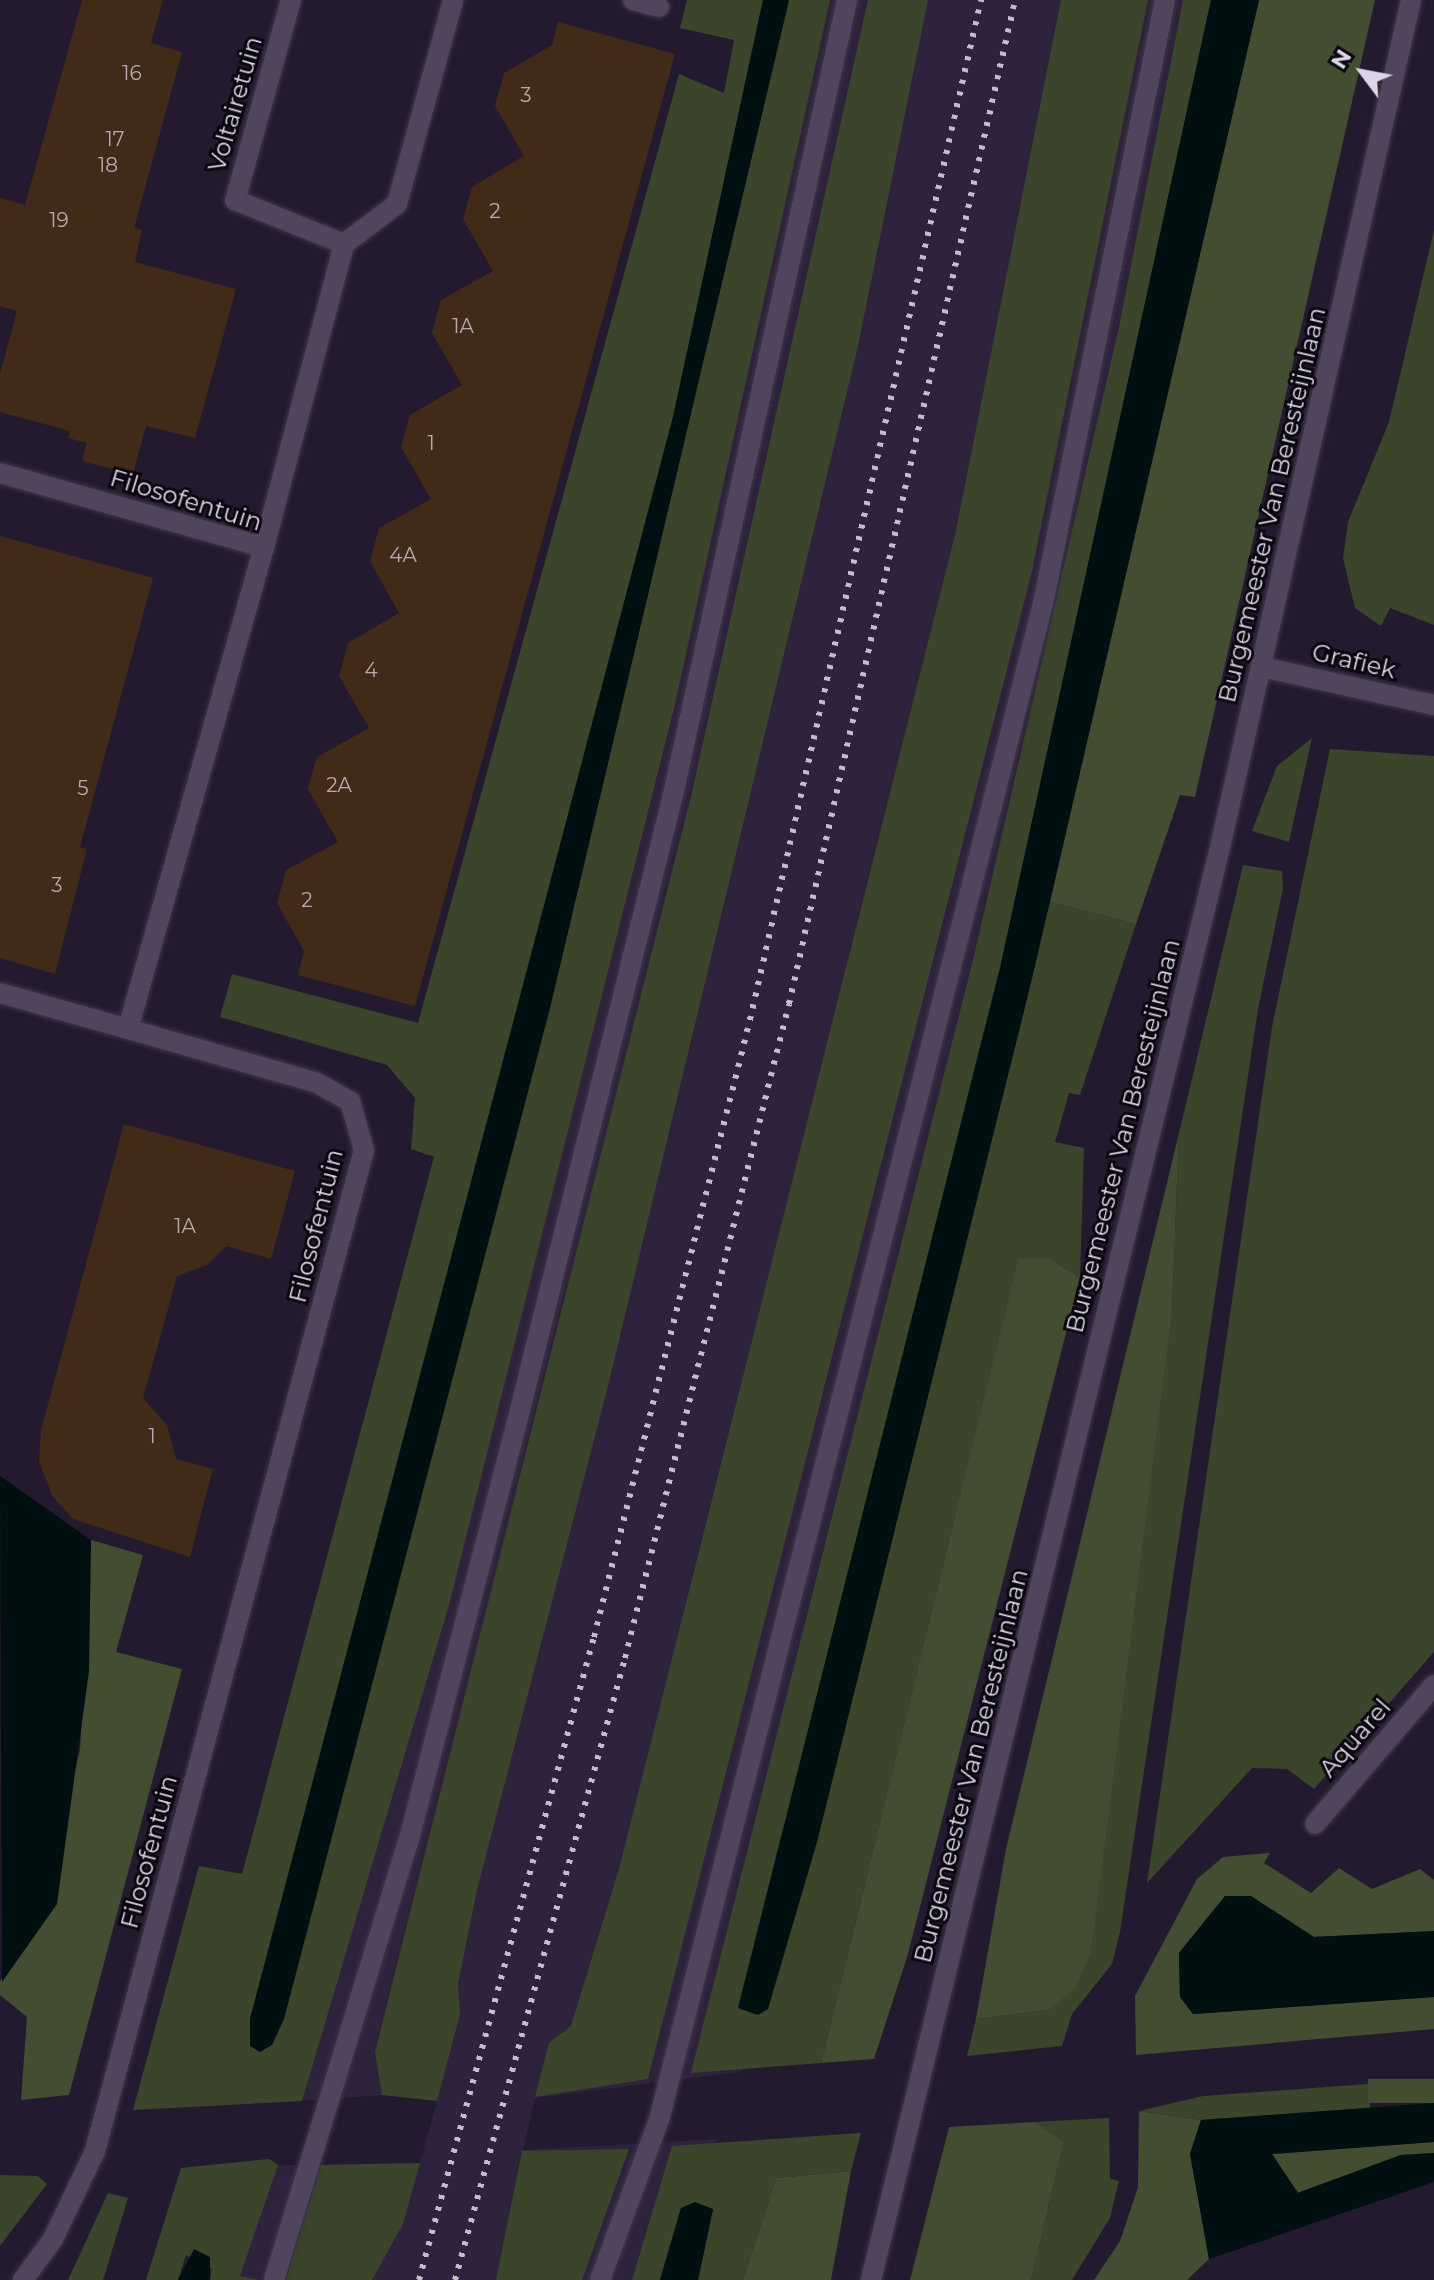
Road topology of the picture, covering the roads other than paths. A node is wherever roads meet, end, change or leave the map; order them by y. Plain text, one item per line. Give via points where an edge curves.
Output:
1 (291, 0) edge
2 (453, 0) edge
3 (633, 0) edge
4 (847, 0) edge
5 (1165, 0) edge
6 (1411, 0) edge
7 (659, 7) dead end
8 (344, 244) junction
9 (0, 473) edge
10 (264, 547) junction
11 (1262, 667) junction
12 (1434, 705) edge
13 (0, 993) edge
14 (128, 1029) junction
15 (1434, 1685) edge
16 (1315, 1824) dead end
17 (23, 2280) edge
18 (274, 2280) edge
19 (600, 2280) edge
20 (871, 2280) edge

1 - 8 street, Voltairetuin via 235,200
2 - 8 street via 397,204
3 - 7 street
4 - 18 street via 673,795 513,1437 408,1843
5 - 19 street via 1039,620 659,2120
6 - 11 street, Burgemeester Van Beresteijnlaan
8 - 10 street
9 - 10 street, Filosofentuin
10 - 14 street, Filosofentuin
11 - 12 street, Grafiek
11 - 20 street, Burgemeester Van Beresteijnlaan
13 - 14 street
14 - 17 street, Filosofentuin via 317,1083 350,1101 364,1150 95,2151 53,2239
15 - 16 street, Aquarel

